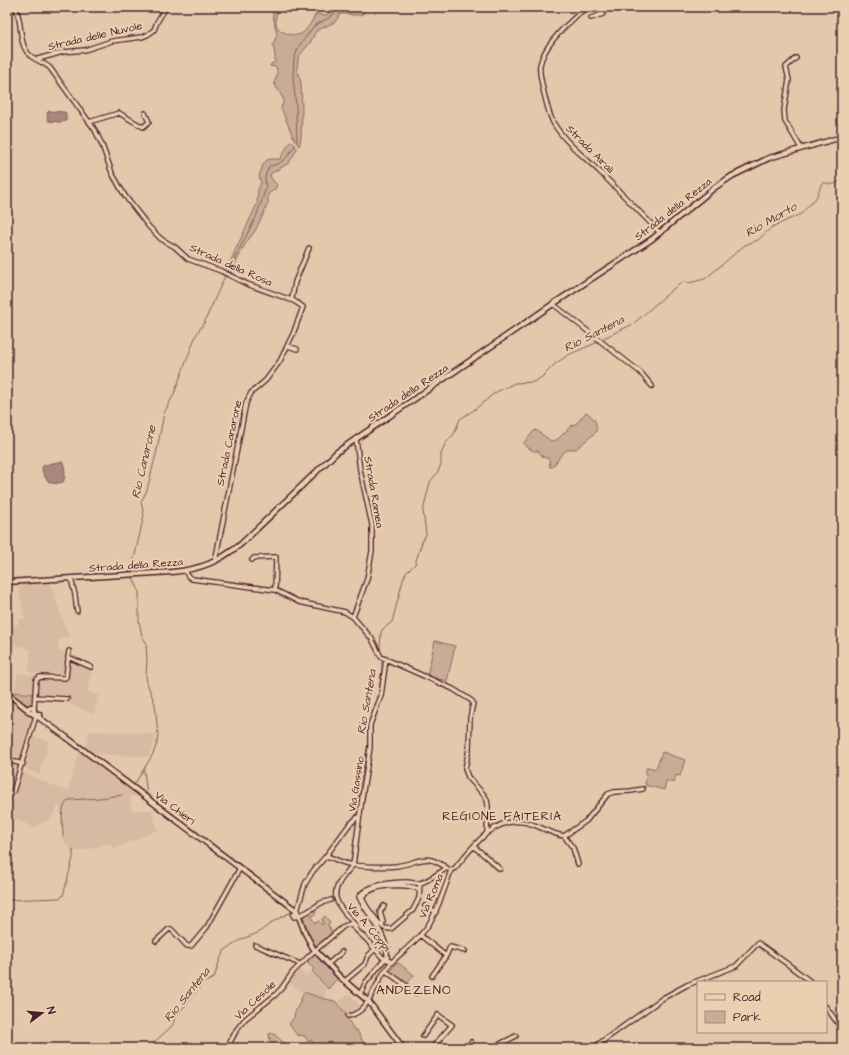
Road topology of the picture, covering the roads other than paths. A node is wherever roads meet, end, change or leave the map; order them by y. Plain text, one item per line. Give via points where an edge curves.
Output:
1 (15, 7) edge
2 (166, 7) edge
3 (587, 7) edge
4 (600, 7) edge
5 (591, 18) dead end
6 (796, 58) dead end
7 (38, 59) junction
8 (145, 113) dead end
9 (89, 122) junction
10 (842, 137) edge
11 (801, 148) junction
12 (660, 233) junction
13 (309, 248) dead end
14 (292, 300) junction
15 (553, 304) junction
16 (288, 346) junction
17 (297, 349) dead end
18 (652, 386) dead end
19 (356, 439) junction
20 (252, 560) dead end
21 (215, 562) junction
22 (184, 571) junction
23 (71, 578) junction
24 (7, 582) edge
25 (275, 590) junction
26 (77, 611) dead end
27 (354, 617) junction
28 (69, 651) dead end
29 (68, 657) junction
30 (383, 658) junction
31 (91, 667) dead end
32 (7, 693) edge
33 (34, 697) junction
34 (67, 699) dead end
35 (31, 708) junction
36 (38, 717) junction
37 (7, 760) edge
38 (23, 764) junction
39 (643, 789) dead end
40 (7, 796) edge
41 (360, 814) junction
42 (352, 823) junction
43 (359, 824) junction
44 (487, 832) junction
45 (564, 836) junction
46 (474, 847) junction
47 (326, 856) junction
48 (578, 864) dead end
49 (353, 865) junction
50 (240, 868) junction
51 (447, 868) junction
52 (451, 870) junction
53 (500, 870) dead end
54 (420, 883) junction
55 (419, 889) junction
56 (331, 900) dead end
57 (384, 906) dead end
58 (425, 906) dead end
59 (298, 911) junction
60 (436, 912) junction
61 (299, 916) junction
62 (373, 922) junction
63 (401, 923) dead end
64 (382, 926) junction
65 (382, 935) junction
66 (420, 935) junction
67 (387, 939) dead end
68 (367, 940) junction
69 (156, 941) dead end
70 (255, 944) dead end
71 (375, 949) junction
72 (314, 950) junction
73 (465, 951) dead end
74 (342, 952) dead end
75 (446, 956) junction
76 (386, 960) junction
77 (392, 962) junction
78 (300, 964) junction
79 (328, 964) junction
80 (386, 971) junction
81 (432, 976) dead end
82 (345, 981) junction
83 (697, 981) edge
84 (697, 981) edge
85 (810, 981) edge
86 (416, 993) dead end
87 (360, 994) junction
88 (369, 1002) junction
89 (827, 1008) edge
90 (348, 1016) dead end
91 (842, 1029) edge
92 (423, 1036) dead end
93 (516, 1036) dead end
94 (471, 1042) dead end
95 (227, 1048) edge
96 (403, 1048) edge
97 (432, 1048) edge
98 (474, 1048) edge
99 (492, 1048) edge
100 (593, 1048) edge

1 - 7 street, Strada della Rosa via 24,47 31,57
2 - 7 street, Strada delle Nuvole via 154,30 147,35
3 - 12 street, Strada Airali via 559,33 541,61 539,70 550,117 570,143
4 - 5 street via 603,14
6 - 11 street via 786,67 789,80 784,115 787,126
7 - 9 street, Strada della Rosa via 50,68
8 - 9 street via 149,122 143,127 119,113
9 - 14 street, Strada della Rosa via 95,130 124,196 161,239 188,259
10 - 11 main road, Strada della Rezza
11 - 12 main road, Strada della Rezza via 769,158 732,176 704,195
12 - 15 main road, Strada della Rezza
13 - 14 street via 295,282
14 - 16 street, Strada Canarone via 303,308
15 - 18 street via 640,372
15 - 19 main road, Strada della Rezza
16 - 17 street
16 - 21 street, Strada Canarone via 266,380 251,393 246,403
19 - 21 main road, Strada della Rezza via 327,460 241,544
19 - 27 street, Strada Ramea via 372,525 372,551 367,579
20 - 25 street via 276,557
21 - 22 main road, Strada della Rezza
22 - 23 main road, Strada della Rezza
22 - 25 street via 192,579 201,581
23 - 24 main road, Strada della Rezza
23 - 26 street
25 - 27 street via 299,602 345,612
27 - 30 street
28 - 29 street
29 - 31 street
29 - 33 street via 66,677 37,678
30 - 41 street, Via Gassino via 381,696 370,725 370,748
30 - 44 street via 453,689 473,702 465,769 468,777 487,800
32 - 35 main road, Via Chieri
33 - 34 street
33 - 35 street
35 - 36 main road, Via Chieri
36 - 38 street
36 - 50 main road, Via Chieri
37 - 38 street
38 - 40 street via 14,792
39 - 45 street via 608,794 586,821
41 - 42 street
41 - 43 street, Via Gassino
42 - 43 street via 356,821
42 - 47 street
43 - 49 street, Via Gassino
44 - 45 street via 504,824 524,822
44 - 46 street
45 - 48 street via 573,848
46 - 52 street
46 - 53 street
47 - 49 street
47 - 59 street via 305,884
49 - 51 street via 393,866 427,859 435,860
49 - 68 street, Via A. Coppi via 336,886 336,899 338,906
50 - 59 main road, Via Chieri
50 - 69 street via 207,927 191,946 187,946 171,928
51 - 52 street
51 - 54 street
52 - 60 street, Via Roma
54 - 55 street
54 - 62 street via 391,883 363,892 359,897
55 - 64 street via 419,898 413,910 391,929
55 - 64 street via 408,885 379,888 362,897
56 - 61 street
57 - 64 street via 380,912
58 - 60 street
59 - 61 main road
60 - 66 street, Via Roma
61 - 72 main road
62 - 63 street via 384,930 391,931
62 - 65 street
65 - 67 street
65 - 76 street via 386,945
66 - 75 street
66 - 77 street, Via Roma
68 - 71 street, Via A. Coppi
68 - 72 street, Via Cesole via 350,924
70 - 78 street
71 - 76 street, Via A. Coppi
71 - 82 street via 365,964
72 - 78 street, Via Cesole
72 - 79 main road
73 - 75 street via 450,947
74 - 79 street
75 - 81 street
76 - 77 street
76 - 87 street via 366,982
77 - 80 street, Via Roma
78 - 95 street, Via Cesole via 277,993 245,1019
79 - 82 main road
80 - 86 street
80 - 88 street, Via Roma
82 - 87 main road
83 - 85 street via 736,966 758,943
84 - 100 street via 663,998
87 - 88 main road
88 - 90 street
88 - 96 main road
89 - 91 street
92 - 97 street via 438,1015 452,1025
93 - 99 street
94 - 98 street

